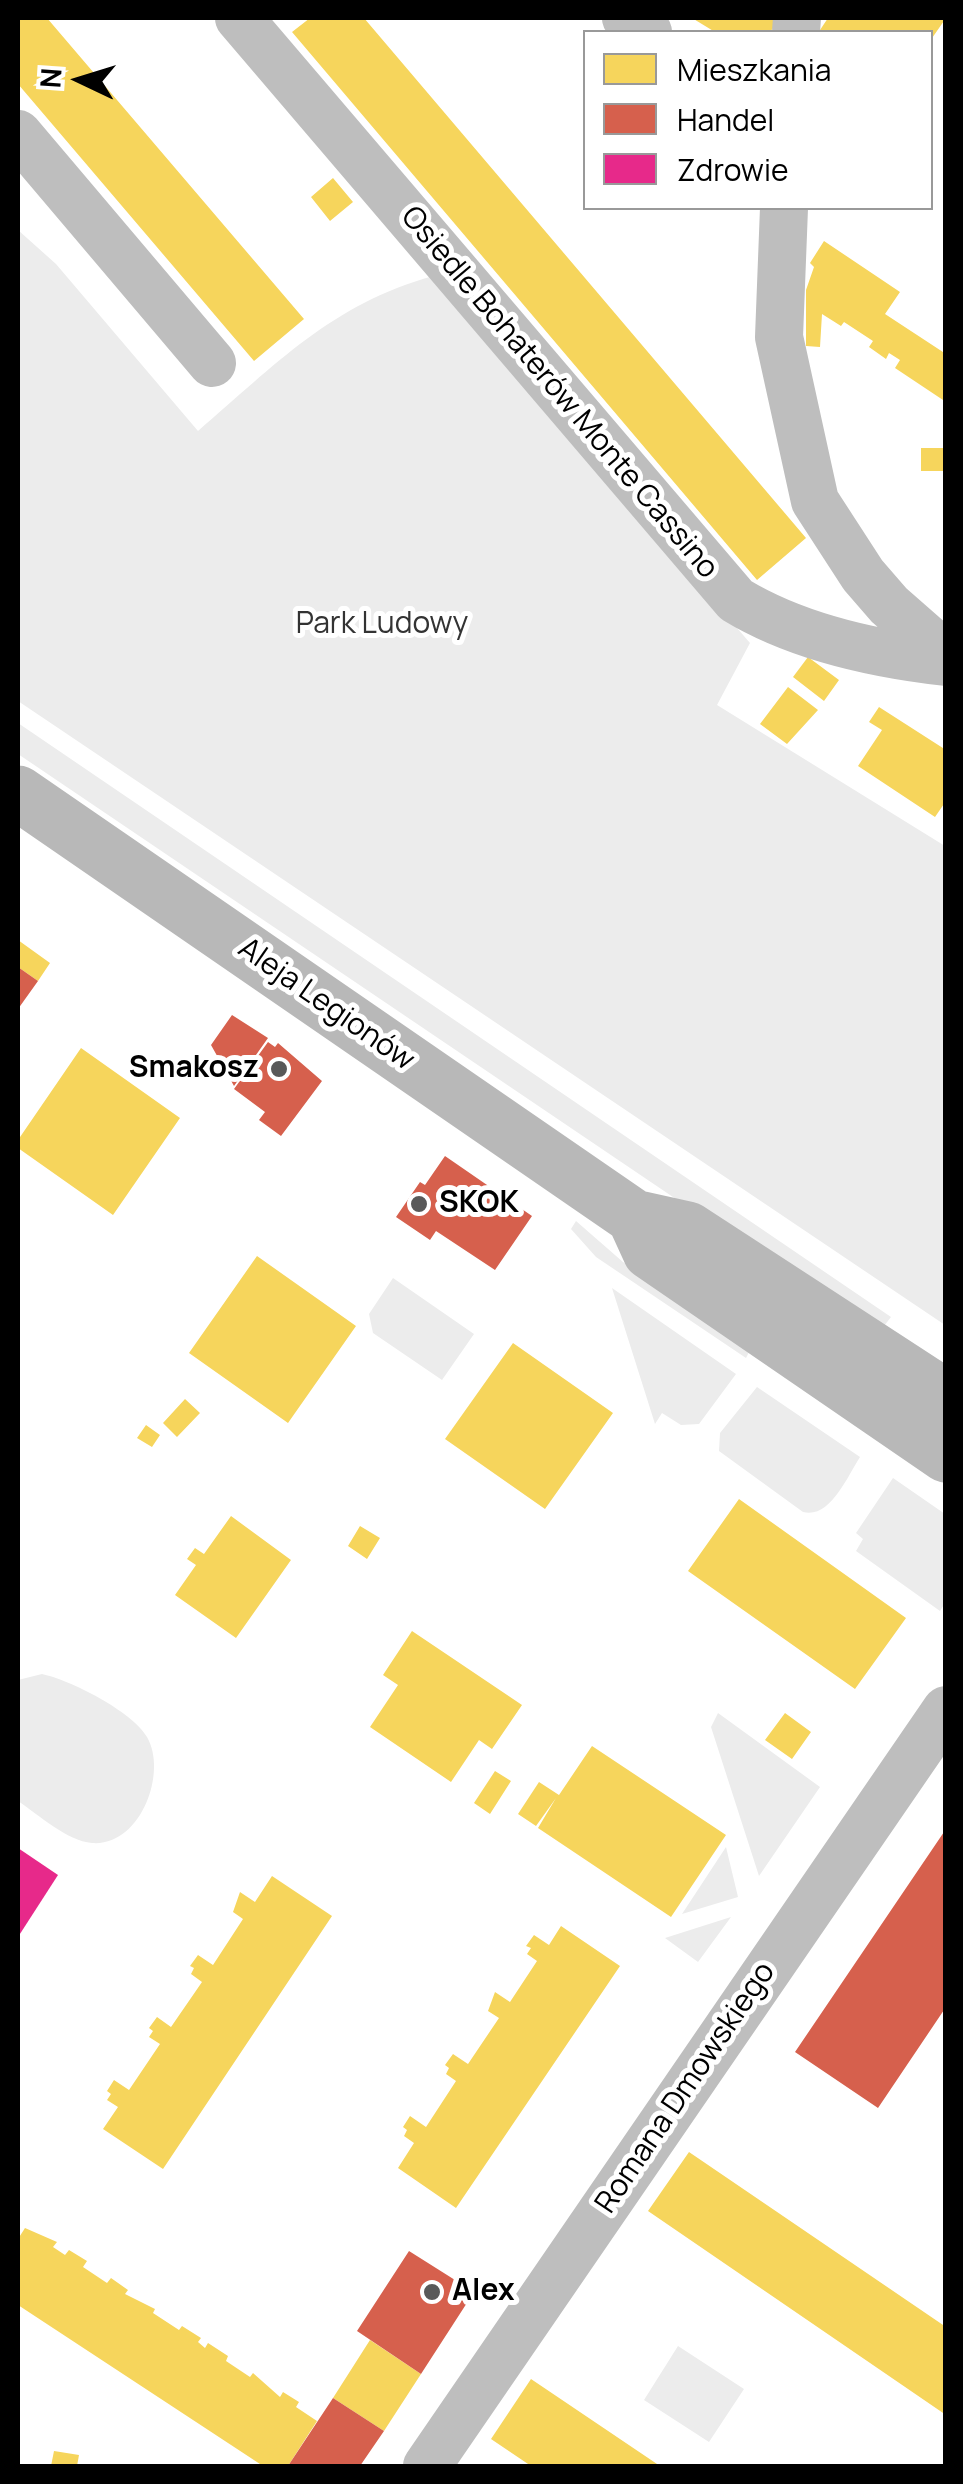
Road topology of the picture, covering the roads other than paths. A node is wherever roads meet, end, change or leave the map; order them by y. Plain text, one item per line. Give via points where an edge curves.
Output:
1 (240, 18) edge
2 (18, 134) edge
3 (784, 210) edge
4 (212, 363) dead end
5 (946, 659) edge
6 (18, 793) edge
7 (634, 1217) junction
8 (946, 1397) edge
9 (946, 1455) edge
10 (946, 1710) edge
11 (426, 2466) edge

1 - 5 street, Osiedle Bohaterów Monte Cassino via 736,600 767,620 810,633
2 - 4 street
3 - 5 street, Osiedle Bohaterów Monte Cassino via 780,337 816,502 864,575
6 - 7 main road, Aleja Legionów
7 - 8 main road, Aleja Legionów via 688,1229
7 - 9 main road, Aleja Legionów via 650,1252
10 - 11 street, Romana Dmowskiego

